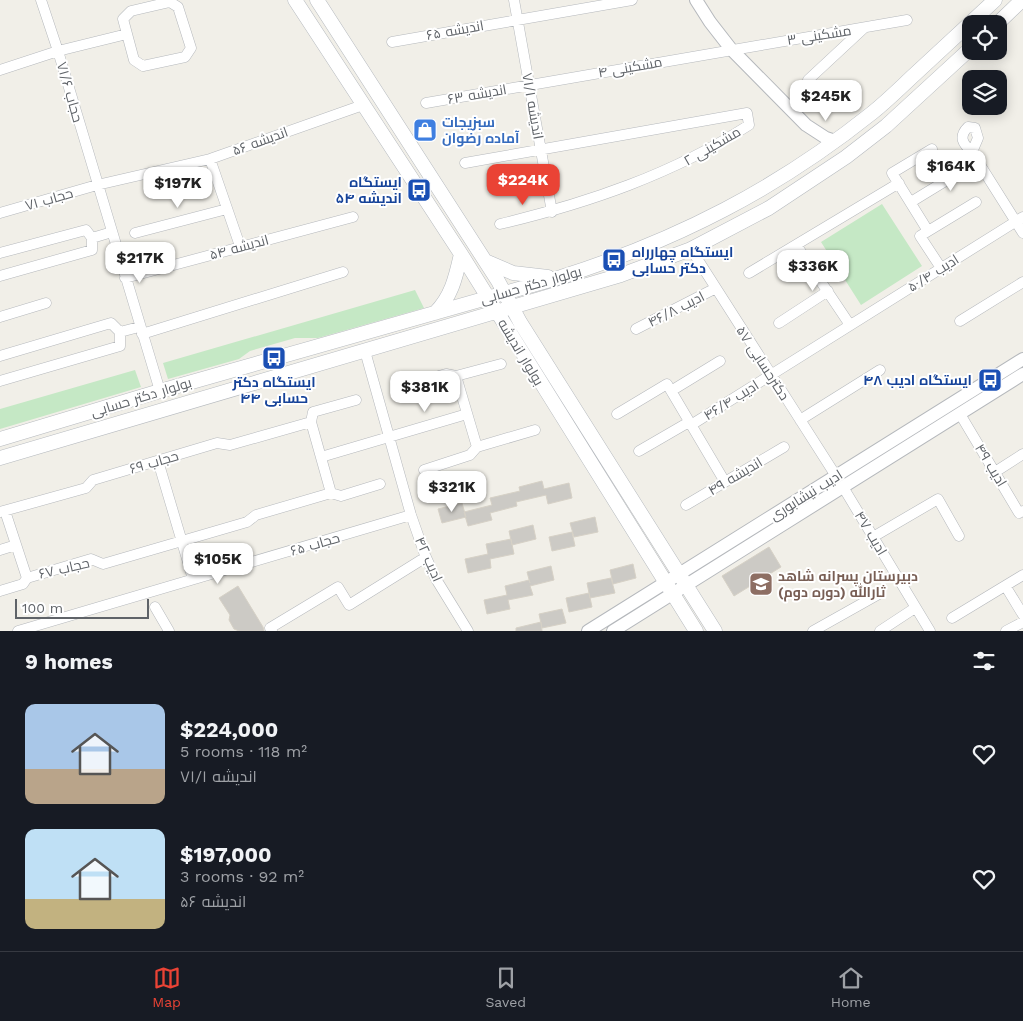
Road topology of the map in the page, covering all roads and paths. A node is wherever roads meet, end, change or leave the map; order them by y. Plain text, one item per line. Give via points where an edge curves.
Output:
1 (41, 0) edge
2 (295, 0) edge
3 (317, 0) edge
4 (514, 0) edge
5 (632, 0) edge
6 (696, 0) edge
7 (995, 0) edge
8 (1022, 0) edge
9 (1006, 15) edge
10 (517, 19) junction
11 (907, 20) dead end
12 (865, 28) junction
13 (127, 34) junction
14 (392, 42) dead end
15 (731, 49) junction
16 (58, 52) junction
17 (962, 56) edge
18 (0, 70) edge
19 (808, 80) dead end
20 (529, 85) junction
21 (426, 103) dead end
22 (363, 105) junction
23 (806, 125) junction
24 (836, 141) junction
25 (932, 149) dead end
26 (540, 151) junction
27 (816, 154) junction
28 (210, 159) junction
29 (465, 163) dead end
30 (899, 183) junction
31 (98, 185) junction
32 (911, 202) junction
33 (976, 202) dead end
34 (227, 209) junction
35 (552, 212) junction
36 (0, 213) edge
37 (353, 217) dead end
38 (1019, 219) edge
39 (500, 224) dead end
40 (928, 231) junction
41 (112, 232) junction
42 (134, 233) dead end
43 (1023, 233) edge
44 (92, 238) junction
45 (240, 246) junction
46 (797, 246) junction
47 (691, 249) junction
48 (0, 253) edge
49 (460, 254) junction
50 (484, 260) junction
51 (941, 268) junction
52 (343, 272) dead end
53 (749, 273) dead end
54 (0, 276) edge
55 (561, 277) junction
56 (125, 278) junction
57 (1023, 282) edge
58 (716, 288) junction
59 (828, 291) junction
60 (504, 293) junction
61 (488, 298) junction
62 (46, 303) dead end
63 (513, 308) junction
64 (497, 312) junction
65 (435, 313) junction
66 (0, 317) edge
67 (960, 321) dead end
68 (779, 323) dead end
69 (850, 325) junction
70 (141, 330) junction
71 (636, 330) dead end
72 (120, 332) junction
73 (365, 351) junction
74 (0, 356) edge
75 (720, 362) dead end
76 (501, 364) dead end
77 (1020, 369) edge
78 (880, 370) dead end
79 (771, 375) junction
80 (456, 376) junction
81 (0, 381) edge
82 (400, 387) dead end
83 (669, 387) junction
84 (160, 391) junction
85 (356, 400) dead end
86 (467, 414) junction
87 (617, 414) dead end
88 (960, 414) junction
89 (800, 420) junction
90 (311, 422) junction
91 (690, 423) junction
92 (535, 430) dead end
93 (389, 437) junction
94 (0, 439) edge
95 (477, 447) junction
96 (784, 447) dead end
97 (639, 451) dead end
98 (1023, 454) edge
99 (321, 457) junction
100 (0, 458) edge
101 (158, 461) junction
102 (424, 470) dead end
103 (995, 472) junction
104 (725, 482) junction
105 (839, 482) junction
106 (380, 484) dead end
107 (331, 493) junction
108 (686, 505) dead end
109 (1023, 511) edge
110 (2, 512) edge
111 (411, 515) junction
112 (873, 536) junction
113 (959, 536) dead end
114 (182, 541) junction
115 (16, 545) junction
116 (0, 550) edge
117 (426, 557) junction
118 (1023, 575) edge
119 (27, 578) junction
120 (683, 579) junction
121 (193, 580) junction
122 (1006, 587) junction
123 (669, 588) junction
124 (0, 591) edge
125 (879, 594) dead end
126 (154, 607) dead end
127 (916, 608) junction
128 (1023, 615) edge
129 (952, 618) dead end
130 (1023, 622) edge
131 (46, 627) edge
132 (463, 629) edge
133 (820, 629) edge
134 (18, 631) edge
135 (169, 631) edge
136 (272, 631) edge
137 (588, 631) edge
138 (613, 631) edge
139 (696, 631) edge
140 (716, 631) edge
141 (880, 631) edge
142 (930, 631) edge
143 (1006, 631) edge

1 - 16 street, حجاب ۷۱/۶
2 - 22 main road, بولوار اندیشه
3 - 50 main road, بولوار اندیشه
4 - 10 street, اندیشه ۷۱/۱
5 - 10 street, اندیشه ۶۵
6 - 15 street
7 - 24 main road, بولوار دکتر حسابی via 873,112
8 - 9 main road
10 - 14 street, اندیشه ۶۵
10 - 20 street, اندیشه ۷۱/۱
11 - 12 street, مشکینی ۳
12 - 15 street, مشکینی ۳
12 - 19 street
13 - 13 street via 134,60 143,66 186,57 191,48 178,7 170,2 130,11 123,20
13 - 16 street
15 - 20 street, مشکینی ۴
15 - 23 street
16 - 18 street
16 - 31 street, حجاب ۷۱/۶
17 - 47 main road, بولوار دکتر حسابی via 886,126 846,157 769,208
20 - 21 street, اندیشه ۶۳
20 - 26 street, اندیشه ۷۱/۱
22 - 28 street, اندیشه ۵۶
22 - 49 main road, بولوار اندیشه
23 - 24 street
23 - 27 street via 816,143
24 - 27 main road, بولوار دکتر حسابی
25 - 30 street via 892,173
26 - 29 street
26 - 35 street, اندیشه ۷۱/۱
26 - 35 street, مشکینی ۲ via 747,113 749,125 678,165
27 - 55 main road, بولوار دکتر حسابی via 721,213 614,260
28 - 31 street, اندیشه ۵۶
28 - 34 street
30 - 32 street
30 - 46 street
31 - 36 street, حجاب ۷۱
31 - 41 street, حجاب ۷۱/۶
32 - 38 street via 975,157
32 - 40 street
33 - 40 street
34 - 42 street
34 - 45 street
35 - 39 street
37 - 45 street, اندیشه ۵۴
38 - 43 street
38 - 51 street, ادیب ۵۰/۴
40 - 51 street via 920,236
41 - 44 street
41 - 56 street, حجاب ۷۱/۶
44 - 48 street via 86,230
44 - 54 street via 92,250
45 - 56 street, اندیشه ۵۴
46 - 53 street
46 - 59 street
47 - 58 street, دکترحسابی ۵۷
47 - 63 main road, بولوار دکتر حسابی via 621,275
49 - 61 main road, بولوار اندیشه
49 - 65 main road via 453,286
50 - 55 main road via 513,273
50 - 60 main road, بولوار اندیشه
51 - 69 street, ادیب ۵۰/۴
52 - 70 street
55 - 60 main road, بولوار دکتر حسابی
56 - 70 street, حجاب ۷۱/۶
57 - 67 street
58 - 71 street, ادیب ۴۶/۸
58 - 79 street, دکترحسابی ۵۷
59 - 68 street
59 - 69 street
60 - 61 main road, بولوار دکتر حسابی
60 - 63 main road, بولوار اندیشه
61 - 64 main road, بولوار اندیشه
61 - 65 main road, بولوار دکتر حسابی
62 - 66 street
63 - 64 main road, بولوار دکتر حسابی
63 - 120 main road, بولوار اندیشه
64 - 73 main road, بولوار دکتر حسابی
64 - 123 main road, بولوار اندیشه
65 - 84 main road, بولوار دکتر حسابی
69 - 79 street, ادیب ۵۰/۴
70 - 72 street
70 - 84 street, حجاب ۷۱/۶
72 - 74 street via 111,324
72 - 81 street via 120,346
73 - 93 street, ادیب ۴۲
73 - 100 main road, بولوار دکتر حسابی
75 - 83 street
76 - 80 street
77 - 88 street, ادیب نیشابوری
77 - 105 street, ادیب نیشابوری
78 - 89 street
79 - 89 street, دکترحسابی ۵۷
79 - 91 street, ادیب ۴۶/۴
80 - 82 street via 446,374
80 - 86 street
83 - 87 street
83 - 91 street
84 - 94 main road, بولوار دکتر حسابی
85 - 90 street via 313,412
86 - 93 street
86 - 95 street
88 - 103 street, ادیب ۴۹
88 - 105 street, ادیب نیشابوری
89 - 105 street, دکترحسابی ۵۷
90 - 99 street
90 - 101 street, حجاب ۶۹
91 - 97 street, ادیب ۴۶/۴
91 - 104 street
92 - 95 street
93 - 99 street
93 - 111 street, ادیب ۴۲
95 - 102 street via 470,455
96 - 104 street, اندیشه ۴۹
98 - 103 street
99 - 107 street
101 - 110 street, حجاب ۶۹ via 93,480 86,488
101 - 114 street
103 - 109 street, ادیب ۴۹ via 1019,513
104 - 108 street, اندیشه ۴۹
105 - 112 street, ادیب ۴۷
105 - 120 street, ادیب نیشابوری
106 - 107 street, حجاب ۶۷ via 341,496
107 - 114 street, حجاب ۶۷
110 - 115 street
111 - 117 street, ادیب ۴۲
111 - 121 street, حجاب ۶۵
112 - 113 street via 938,499
112 - 127 street, ادیب ۴۷
114 - 119 street, حجاب ۶۷ via 103,564 91,559
114 - 121 street
115 - 116 street
115 - 119 street
117 - 132 street, ادیب ۴۲
117 - 136 street via 349,605 338,588 270,628
118 - 122 street
119 - 124 street, حجاب ۶۷ via 23,584
120 - 123 street, ادیب نیشابوری
120 - 140 main road, بولوار اندیشه
121 - 131 street, حجاب ۶۵
122 - 128 street
122 - 129 street
123 - 137 street, ادیب نیشابوری
123 - 138 street, ادیب نیشابوری
123 - 139 main road, بولوار اندیشه
125 - 133 street
126 - 135 street
127 - 141 street
127 - 142 street, ادیب ۴۷
130 - 143 street
131 - 134 street, حجاب ۶۵

